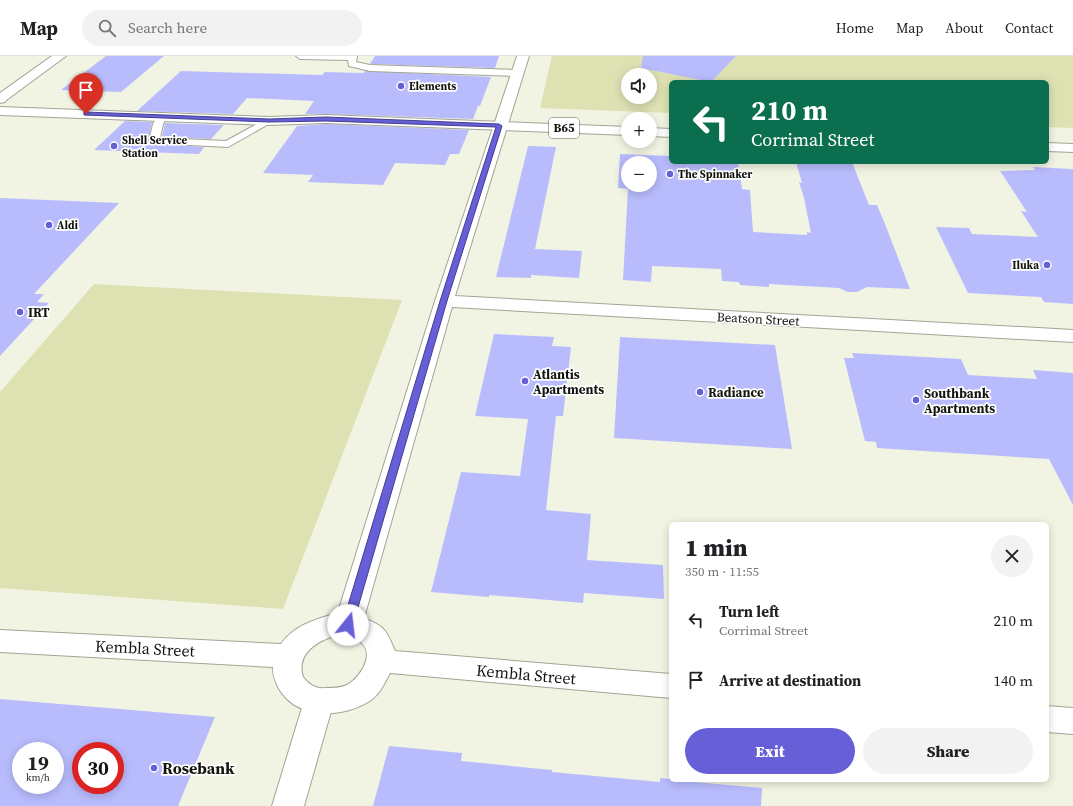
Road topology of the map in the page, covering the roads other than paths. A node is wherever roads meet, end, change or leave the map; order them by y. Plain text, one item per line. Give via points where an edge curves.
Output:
1 (60, 56) edge
2 (300, 56) edge
3 (523, 56) edge
4 (352, 57) edge
5 (518, 74) junction
6 (24, 99) dead end
7 (0, 101) edge
8 (164, 107) junction
9 (326, 119) junction
10 (269, 121) junction
11 (499, 126) junction
12 (621, 131) edge
13 (657, 132) edge
14 (669, 133) edge
15 (1049, 148) edge
16 (1073, 148) edge
17 (444, 301) junction
18 (1073, 336) edge
19 (348, 625) junction
20 (0, 640) edge
21 (289, 656) junction
22 (381, 661) junction
23 (669, 686) edge
24 (319, 701) junction
25 (1049, 719) edge
26 (1073, 721) edge
27 (288, 806) edge

1 - 7 street
2 - 4 lane
3 - 5 street
4 - 5 lane via 352,64 370,68
5 - 11 street
6 - 7 street
7 - 8 street, B65
8 - 9 street
8 - 10 street, B65
8 - 10 lane via 154,141 228,144
9 - 10 street, B65
9 - 11 street, B65
11 - 12 street, B65
11 - 17 street
13 - 14 street
15 - 16 street
17 - 18 street, Beatson Street
17 - 19 street
19 - 21 street via 319,629 296,645
19 - 22 street via 370,633 381,651
20 - 21 street, Kembla Street
21 - 24 street via 288,680 295,690 306,698
22 - 23 street, Kembla Street
22 - 24 street via 371,683 360,691 348,698
24 - 27 street
25 - 26 street

